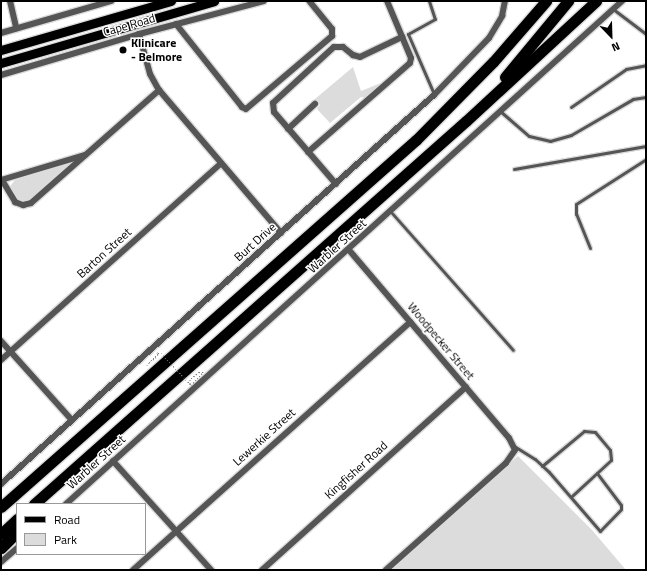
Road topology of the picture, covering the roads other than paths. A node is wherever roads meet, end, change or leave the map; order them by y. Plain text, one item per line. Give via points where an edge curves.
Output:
1 (10, 1) edge
2 (111, 1) edge
3 (171, 1) edge
4 (214, 1) edge
5 (264, 1) edge
6 (309, 1) edge
7 (386, 1) edge
8 (428, 1) edge
9 (505, 1) edge
10 (540, 1) edge
11 (546, 1) edge
12 (568, 1) edge
13 (596, 1) edge
14 (622, 1) edge
15 (613, 9) junction
16 (132, 12) junction
17 (136, 22) junction
18 (176, 24) junction
19 (16, 28) junction
20 (1, 33) edge
21 (139, 34) junction
22 (646, 34) edge
23 (402, 37) junction
24 (1, 50) edge
25 (493, 62) junction
26 (1, 63) edge
27 (646, 65) edge
28 (1, 75) edge
29 (159, 90) junction
30 (434, 95) junction
31 (646, 97) edge
32 (315, 104) dead end
33 (571, 107) dead end
34 (500, 111) junction
35 (466, 121) junction
36 (288, 129) junction
37 (646, 146) edge
38 (308, 152) junction
39 (86, 154) junction
40 (646, 159) edge
41 (221, 163) junction
42 (514, 169) dead end
43 (2, 180) edge
44 (336, 184) junction
45 (391, 212) junction
46 (281, 233) junction
47 (590, 248) dead end
48 (349, 250) junction
49 (410, 322) junction
50 (1, 340) edge
51 (513, 350) dead end
52 (11, 351) junction
53 (1, 360) edge
54 (466, 387) junction
55 (72, 420) junction
56 (123, 425) junction
57 (514, 446) junction
58 (113, 461) junction
59 (542, 466) junction
60 (597, 473) junction
61 (1, 484) edge
62 (572, 496) junction
63 (35, 503) edge
64 (46, 503) edge
65 (67, 503) edge
66 (1, 507) edge
67 (16, 520) edge
68 (175, 531) junction
69 (16, 533) edge
70 (1, 534) edge
71 (1, 548) edge
72 (16, 549) edge
73 (1, 562) edge
74 (133, 570) edge
75 (211, 570) edge
76 (262, 570) edge
77 (386, 570) edge

1 - 19 street
2 - 19 street
3 - 16 main road, Cape Road
4 - 17 main road, Cape Road
5 - 18 street, Cape Road
6 - 18 street via 331,28 332,36 246,109
7 - 23 street
8 - 30 lane via 435,19 408,34
9 - 30 street, Burt Drive via 502,16 489,38
10 - 25 highway
11 - 25 highway
12 - 35 highway
13 - 35 highway
14 - 15 street, Warbler Street
15 - 22 lane
15 - 34 street, Warbler Street
16 - 17 main road
16 - 24 main road, Cape Road
17 - 26 main road, Cape Road
18 - 21 street, Cape Road
19 - 20 street
21 - 28 street, Cape Road
21 - 29 street via 150,74
23 - 36 street via 360,57 343,47 334,46 273,103 274,112
23 - 38 street via 411,58 409,65
25 - 66 highway via 416,140
27 - 33 lane via 626,70
29 - 39 street
29 - 41 street
30 - 44 street, Burt Drive
31 - 34 lane via 633,99 571,135 550,141 529,136
32 - 36 street
34 - 45 street, Warbler Street
35 - 56 highway
36 - 38 street
37 - 42 lane
38 - 44 street
39 - 43 street
39 - 43 street via 27,205 15,202
40 - 47 lane via 576,204 576,214
41 - 46 street
41 - 52 street, Barton Street
44 - 46 street, Burt Drive
45 - 48 street, Warbler Street
45 - 51 lane
46 - 55 street, Burt Drive
48 - 49 street, Woodpecker Street
48 - 58 street, Warbler Street
49 - 54 street, Woodpecker Street
49 - 68 street, Lewerkie Street
50 - 52 street
52 - 53 street, Barton Street
52 - 55 street
54 - 57 street, Woodpecker Street
54 - 76 street, Kingfisher Road
55 - 61 street, Burt Drive
56 - 63 highway
56 - 64 highway
57 - 59 lane
57 - 77 street via 514,453 506,463
58 - 65 street, Warbler Street
58 - 68 street
59 - 60 lane via 588,429 595,432 611,452 611,460
59 - 62 lane
60 - 62 lane
60 - 62 lane via 621,505 621,509 600,531
67 - 70 highway
68 - 74 street, Lewerkie Street
68 - 75 street
69 - 71 highway
72 - 73 street

